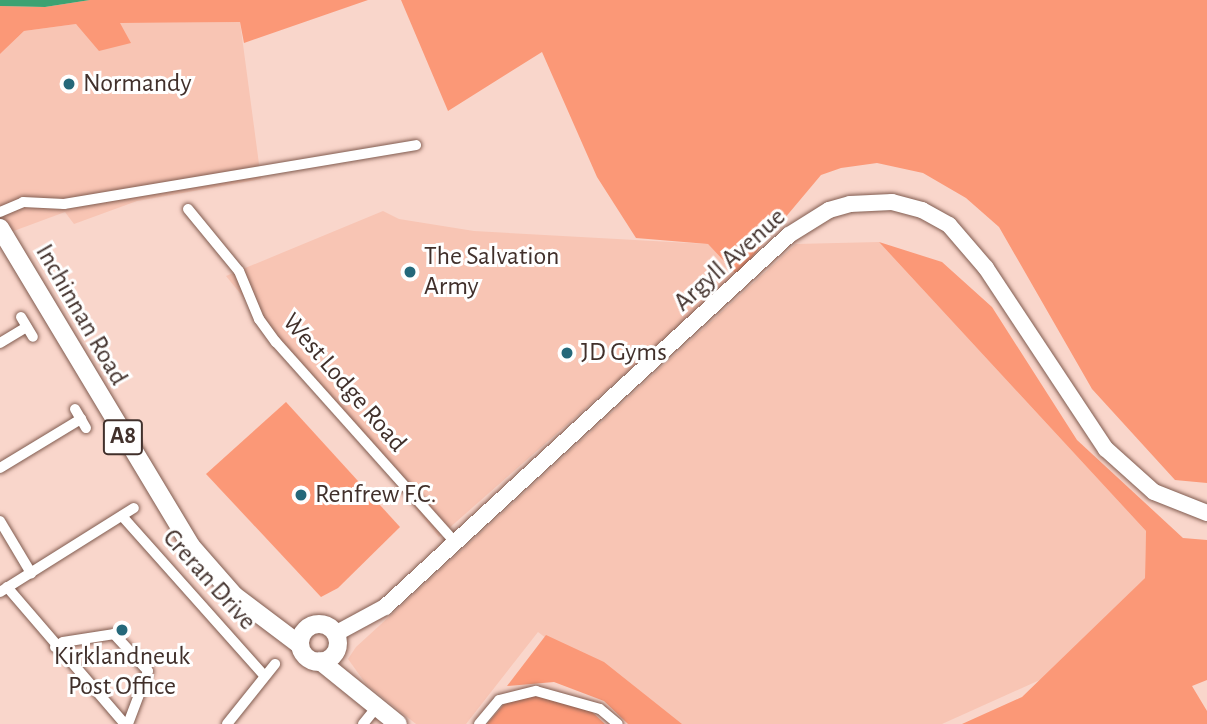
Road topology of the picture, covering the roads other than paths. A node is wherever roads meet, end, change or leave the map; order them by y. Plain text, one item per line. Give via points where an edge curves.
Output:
1 (416, 145) dead end
2 (188, 209) dead end
3 (0, 212) edge
4 (0, 228) edge
5 (27, 327) dead end
6 (0, 343) edge
7 (81, 419) dead end
8 (0, 468) edge
9 (134, 508) dead end
10 (1207, 513) edge
11 (121, 516) junction
12 (0, 521) edge
13 (456, 543) junction
14 (31, 573) junction
15 (3, 589) edge
16 (335, 634) junction
17 (303, 637) junction
18 (55, 647) junction
19 (326, 658) junction
20 (275, 664) dead end
21 (263, 674) junction
22 (376, 708) junction
23 (127, 724) edge
24 (227, 724) edge
25 (363, 724) edge
26 (398, 724) edge
27 (479, 724) edge
28 (618, 724) edge

1 - 3 street via 64,204 23,202
2 - 13 street, West Lodge Road via 239,271 259,319 276,342
4 - 17 main road, Inchinnan Road / A8 via 191,546 230,592 272,624
5 - 6 street
7 - 8 street
9 - 11 street
10 - 13 street, Argyll Avenue via 1154,492 1106,449 986,268 949,225 922,210 873,202 829,210 789,235
11 - 14 street
11 - 21 street, Creran Drive
12 - 14 street
13 - 16 street, Argyll Avenue via 385,607
14 - 15 street
15 - 18 street
16 - 17 main road, Inchinnan Road via 321,624
16 - 19 main road
17 - 19 main road via 309,659
18 - 23 street
18 - 23 street via 114,634 148,671
19 - 22 main road via 337,674
20 - 21 street
21 - 24 street
22 - 25 street
22 - 26 main road
27 - 28 street via 499,700 536,691 600,709

